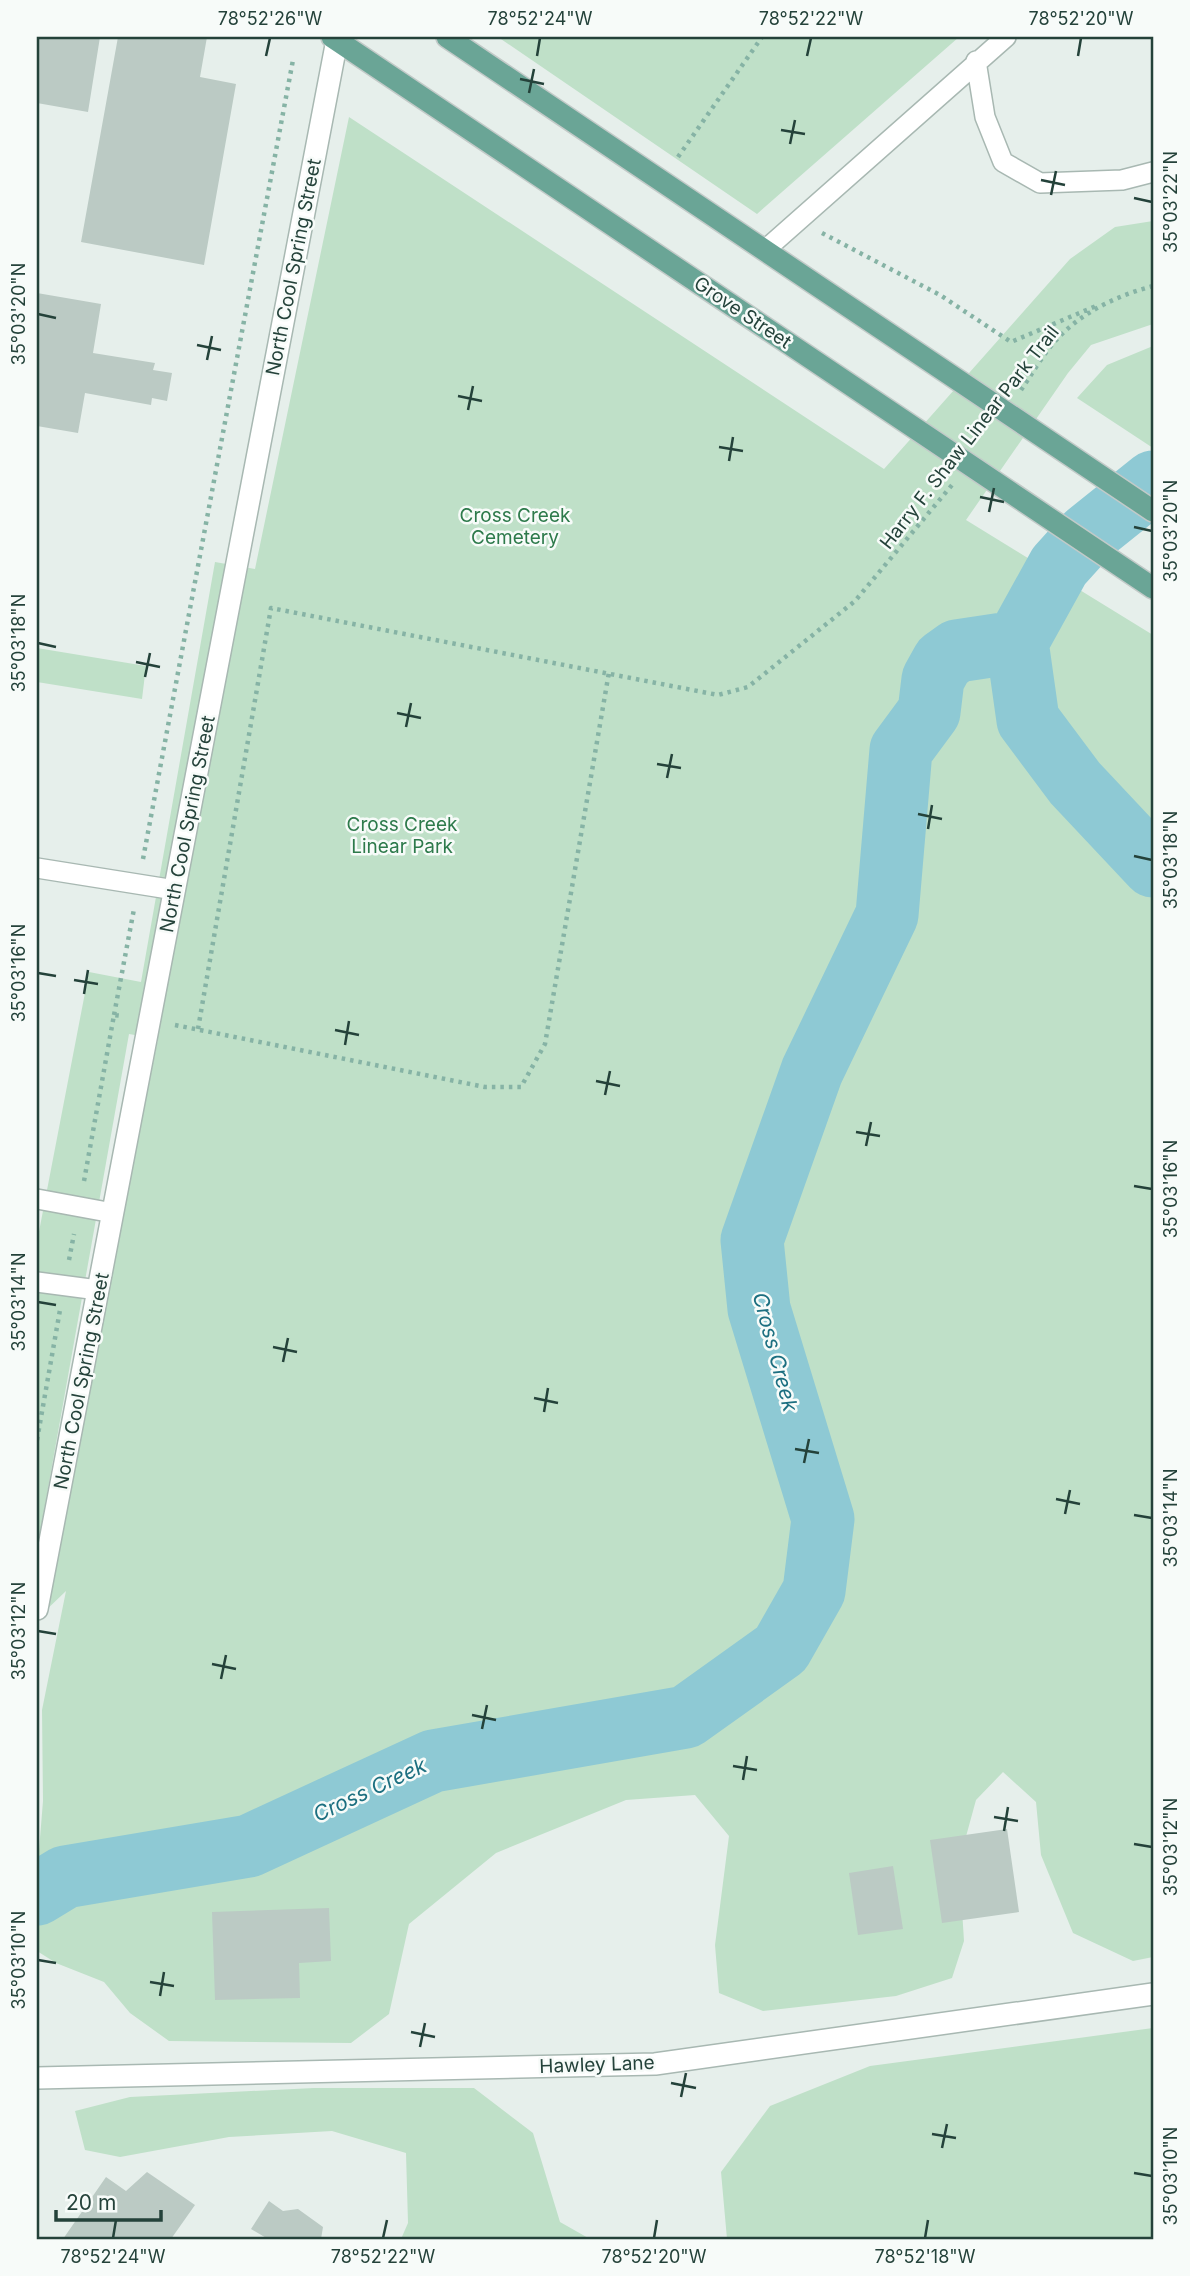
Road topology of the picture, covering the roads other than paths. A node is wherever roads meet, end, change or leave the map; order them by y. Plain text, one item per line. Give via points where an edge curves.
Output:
1 (447, 37) edge
2 (1006, 37) edge
3 (335, 38) edge
4 (976, 61) junction
5 (1153, 172) edge
6 (765, 250) junction
7 (1153, 511) edge
8 (1153, 588) edge
9 (37, 868) edge
10 (176, 890) junction
11 (37, 1199) edge
12 (113, 1213) junction
13 (37, 1282) edge
14 (98, 1290) junction
15 (45, 1529) edge
16 (37, 1609) edge
17 (1152, 1994) edge
18 (37, 2078) edge

1 - 6 main road
2 - 4 lane
3 - 8 main road, Grove Street
3 - 10 street, North Cool Spring Street
4 - 5 lane via 985,117 1003,162 1040,183 1122,180
4 - 6 lane
6 - 7 main road
9 - 10 lane
10 - 12 street, North Cool Spring Street
11 - 12 lane
12 - 14 street, North Cool Spring Street
13 - 14 lane
14 - 15 street, North Cool Spring Street
15 - 16 street, North Cool Spring Street
17 - 18 street, Hawley Lane via 655,2064

